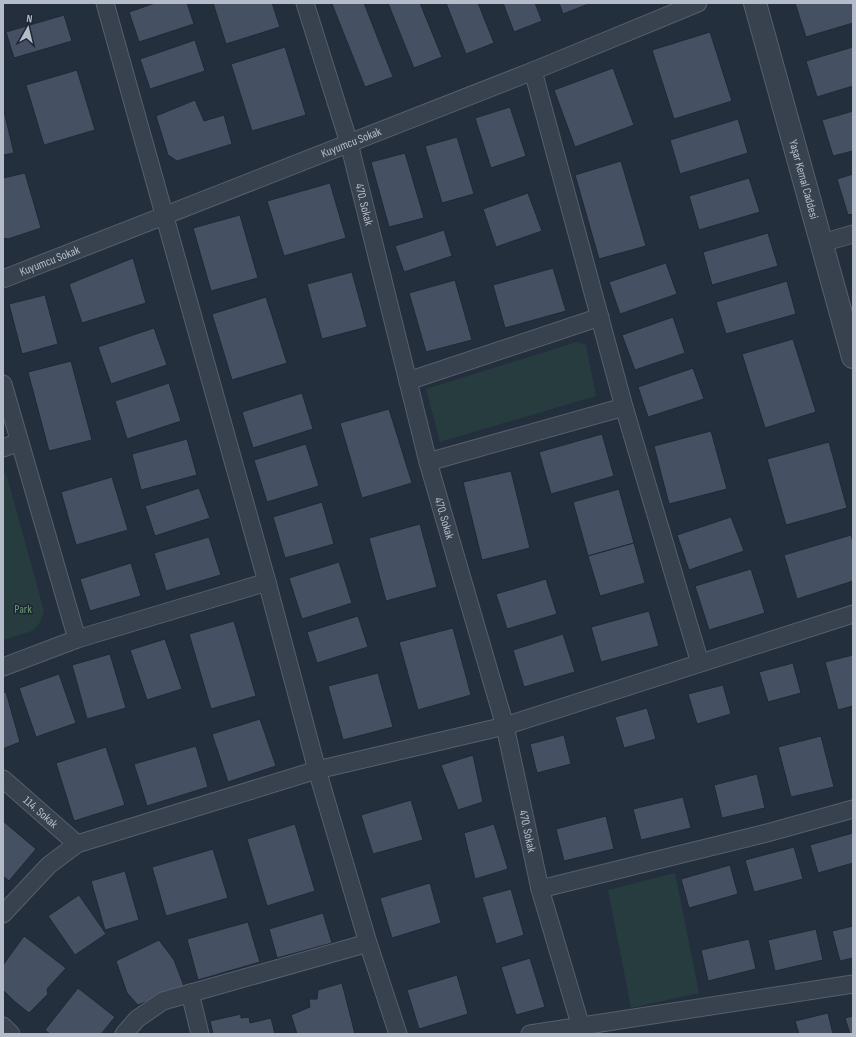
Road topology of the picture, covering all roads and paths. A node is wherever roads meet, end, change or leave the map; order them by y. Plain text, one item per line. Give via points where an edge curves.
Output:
1 (106, 3) edge
2 (305, 3) edge
3 (698, 3) edge
4 (755, 3) edge
5 (533, 71) junction
6 (349, 143) junction
7 (165, 216) junction
8 (853, 234) edge
9 (822, 243) junction
10 (3, 279) edge
11 (600, 317) junction
12 (853, 357) edge
13 (408, 381) junction
14 (3, 384) edge
15 (624, 407) junction
16 (19, 442) junction
17 (3, 448) edge
18 (428, 462) junction
19 (267, 582) junction
20 (853, 614) edge
21 (77, 639) junction
22 (700, 663) junction
23 (3, 667) edge
24 (505, 726) junction
25 (317, 770) junction
26 (3, 779) edge
27 (853, 809) edge
28 (77, 844) junction
29 (540, 889) junction
30 (3, 914) edge
31 (368, 943) junction
32 (853, 984) edge
33 (190, 993) junction
34 (3, 1026) edge
35 (582, 1030) edge
36 (12, 1034) edge
37 (124, 1034) edge
38 (200, 1034) edge
39 (398, 1034) edge
40 (530, 1034) edge

1 - 7 street
2 - 6 street, 470. Sokak
3 - 5 street, Kuyumcu Sokak
4 - 9 street, Yaşar Kemal Caddesi
5 - 6 street, Kuyumcu Sokak
5 - 11 street
6 - 7 street, Kuyumcu Sokak
6 - 13 street, 470. Sokak
7 - 10 street, Kuyumcu Sokak
7 - 19 street
8 - 9 street
9 - 12 street, Yaşar Kemal Caddesi
11 - 13 street
11 - 15 street
13 - 18 street, 470. Sokak
14 - 16 street
15 - 18 street
15 - 22 street
16 - 17 street
16 - 21 street
18 - 24 street, 470. Sokak
19 - 21 street
19 - 25 street
20 - 22 street
21 - 23 street
22 - 24 street
24 - 25 street
24 - 29 street, 470. Sokak
25 - 28 street
25 - 31 street
26 - 28 street, 114. Sokak
27 - 29 street via 764,834
28 - 30 street via 49,865
29 - 35 street, 470. Sokak
31 - 33 street
31 - 39 street
32 - 35 street
33 - 37 street via 163,1001 137,1019
33 - 38 street
34 - 36 street
35 - 40 street

